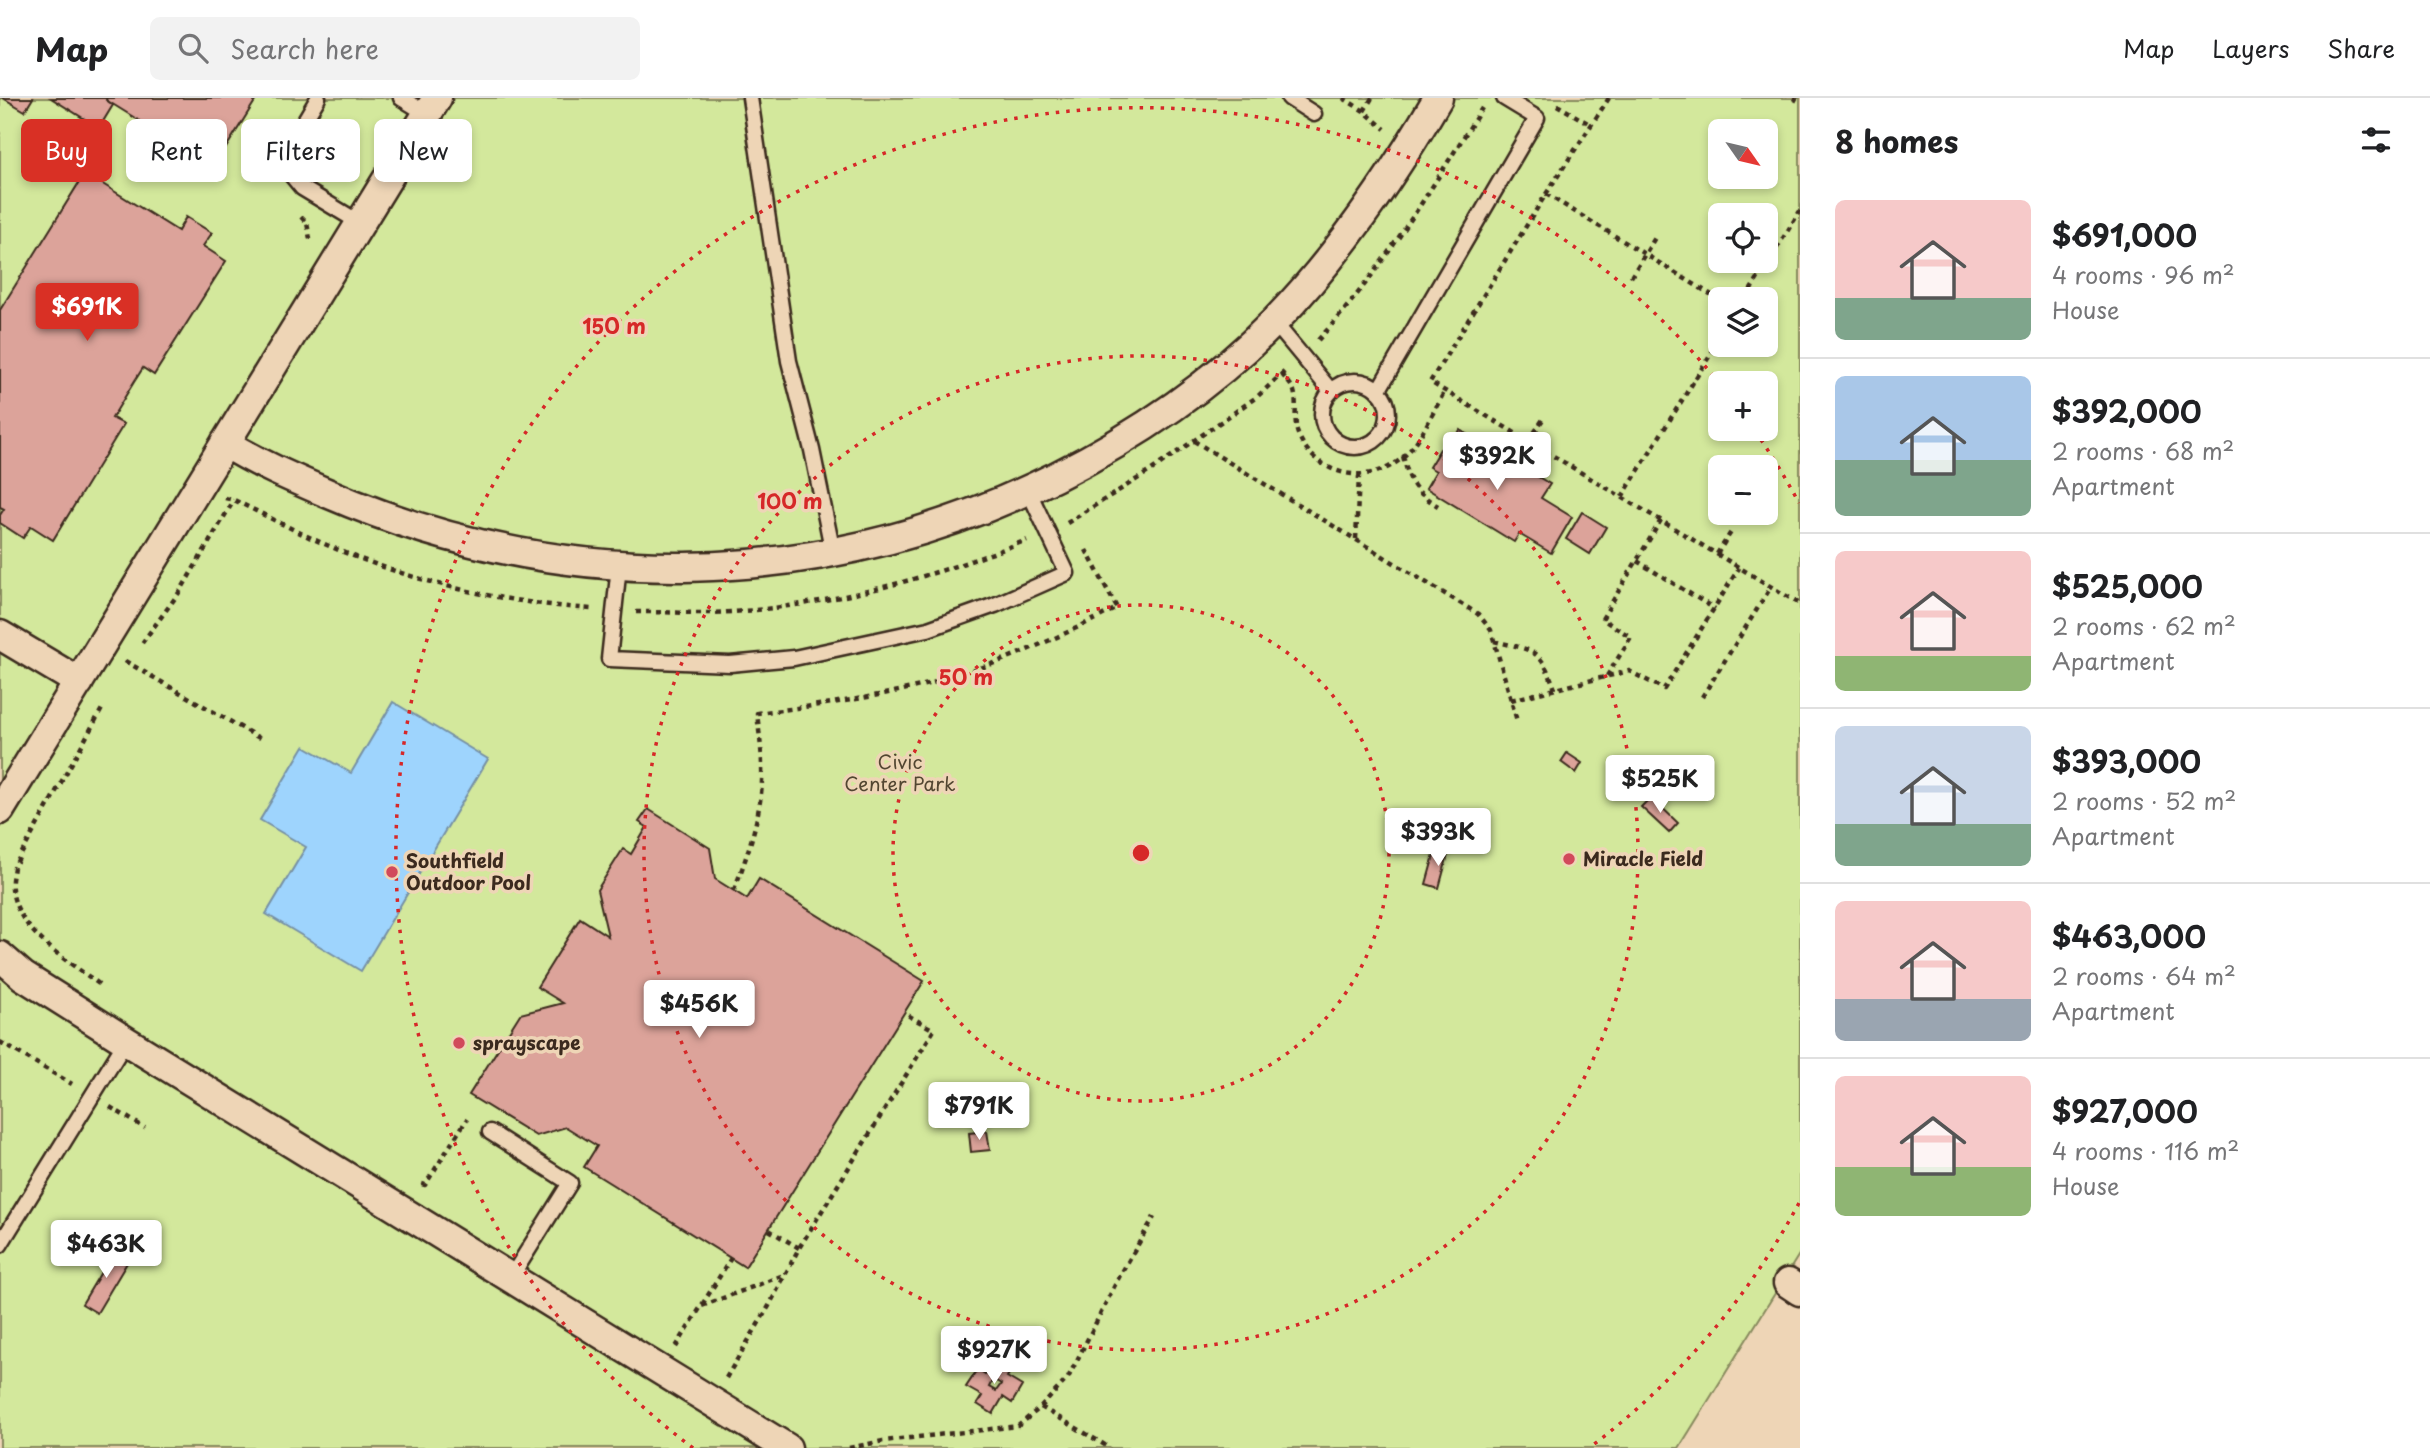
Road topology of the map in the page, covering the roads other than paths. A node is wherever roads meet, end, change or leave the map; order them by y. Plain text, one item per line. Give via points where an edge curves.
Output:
1 (318, 98) edge
2 (401, 98) edge
3 (750, 98) edge
4 (1289, 98) edge
5 (1438, 98) edge
6 (1504, 98) edge
7 (432, 106) edge
8 (1314, 114) dead end
9 (360, 223) junction
10 (1274, 322) junction
11 (1331, 391) junction
12 (1378, 391) junction
13 (225, 443) junction
14 (1028, 490) junction
15 (833, 553) junction
16 (619, 566) junction
17 (0, 635) edge
18 (79, 682) junction
19 (0, 810) edge
20 (0, 956) edge
21 (126, 1041) junction
22 (489, 1132) dead end
23 (0, 1245) edge
24 (510, 1279) junction
25 (787, 1448) edge

1 - 9 lane via 292,142 288,171 302,188
2 - 7 lane
3 - 15 lane via 789,361
4 - 8 lane
5 - 10 street via 1373,200
6 - 12 lane via 1537,118
7 - 9 street
9 - 13 street
10 - 11 lane
10 - 14 street via 1145,426
11 - 12 lane via 1340,384 1360,381
11 - 12 lane via 1322,422 1334,441 1355,448 1366,446 1383,432 1388,411
13 - 16 street via 290,477 411,526 529,555
13 - 18 street
14 - 15 street via 949,523
14 - 16 lane via 1066,573 928,629 794,658 730,664 609,659
15 - 16 street via 742,566
17 - 18 street
18 - 19 street
20 - 21 street via 23,976
21 - 23 lane
21 - 24 street
22 - 24 lane via 570,1183
24 - 25 street

